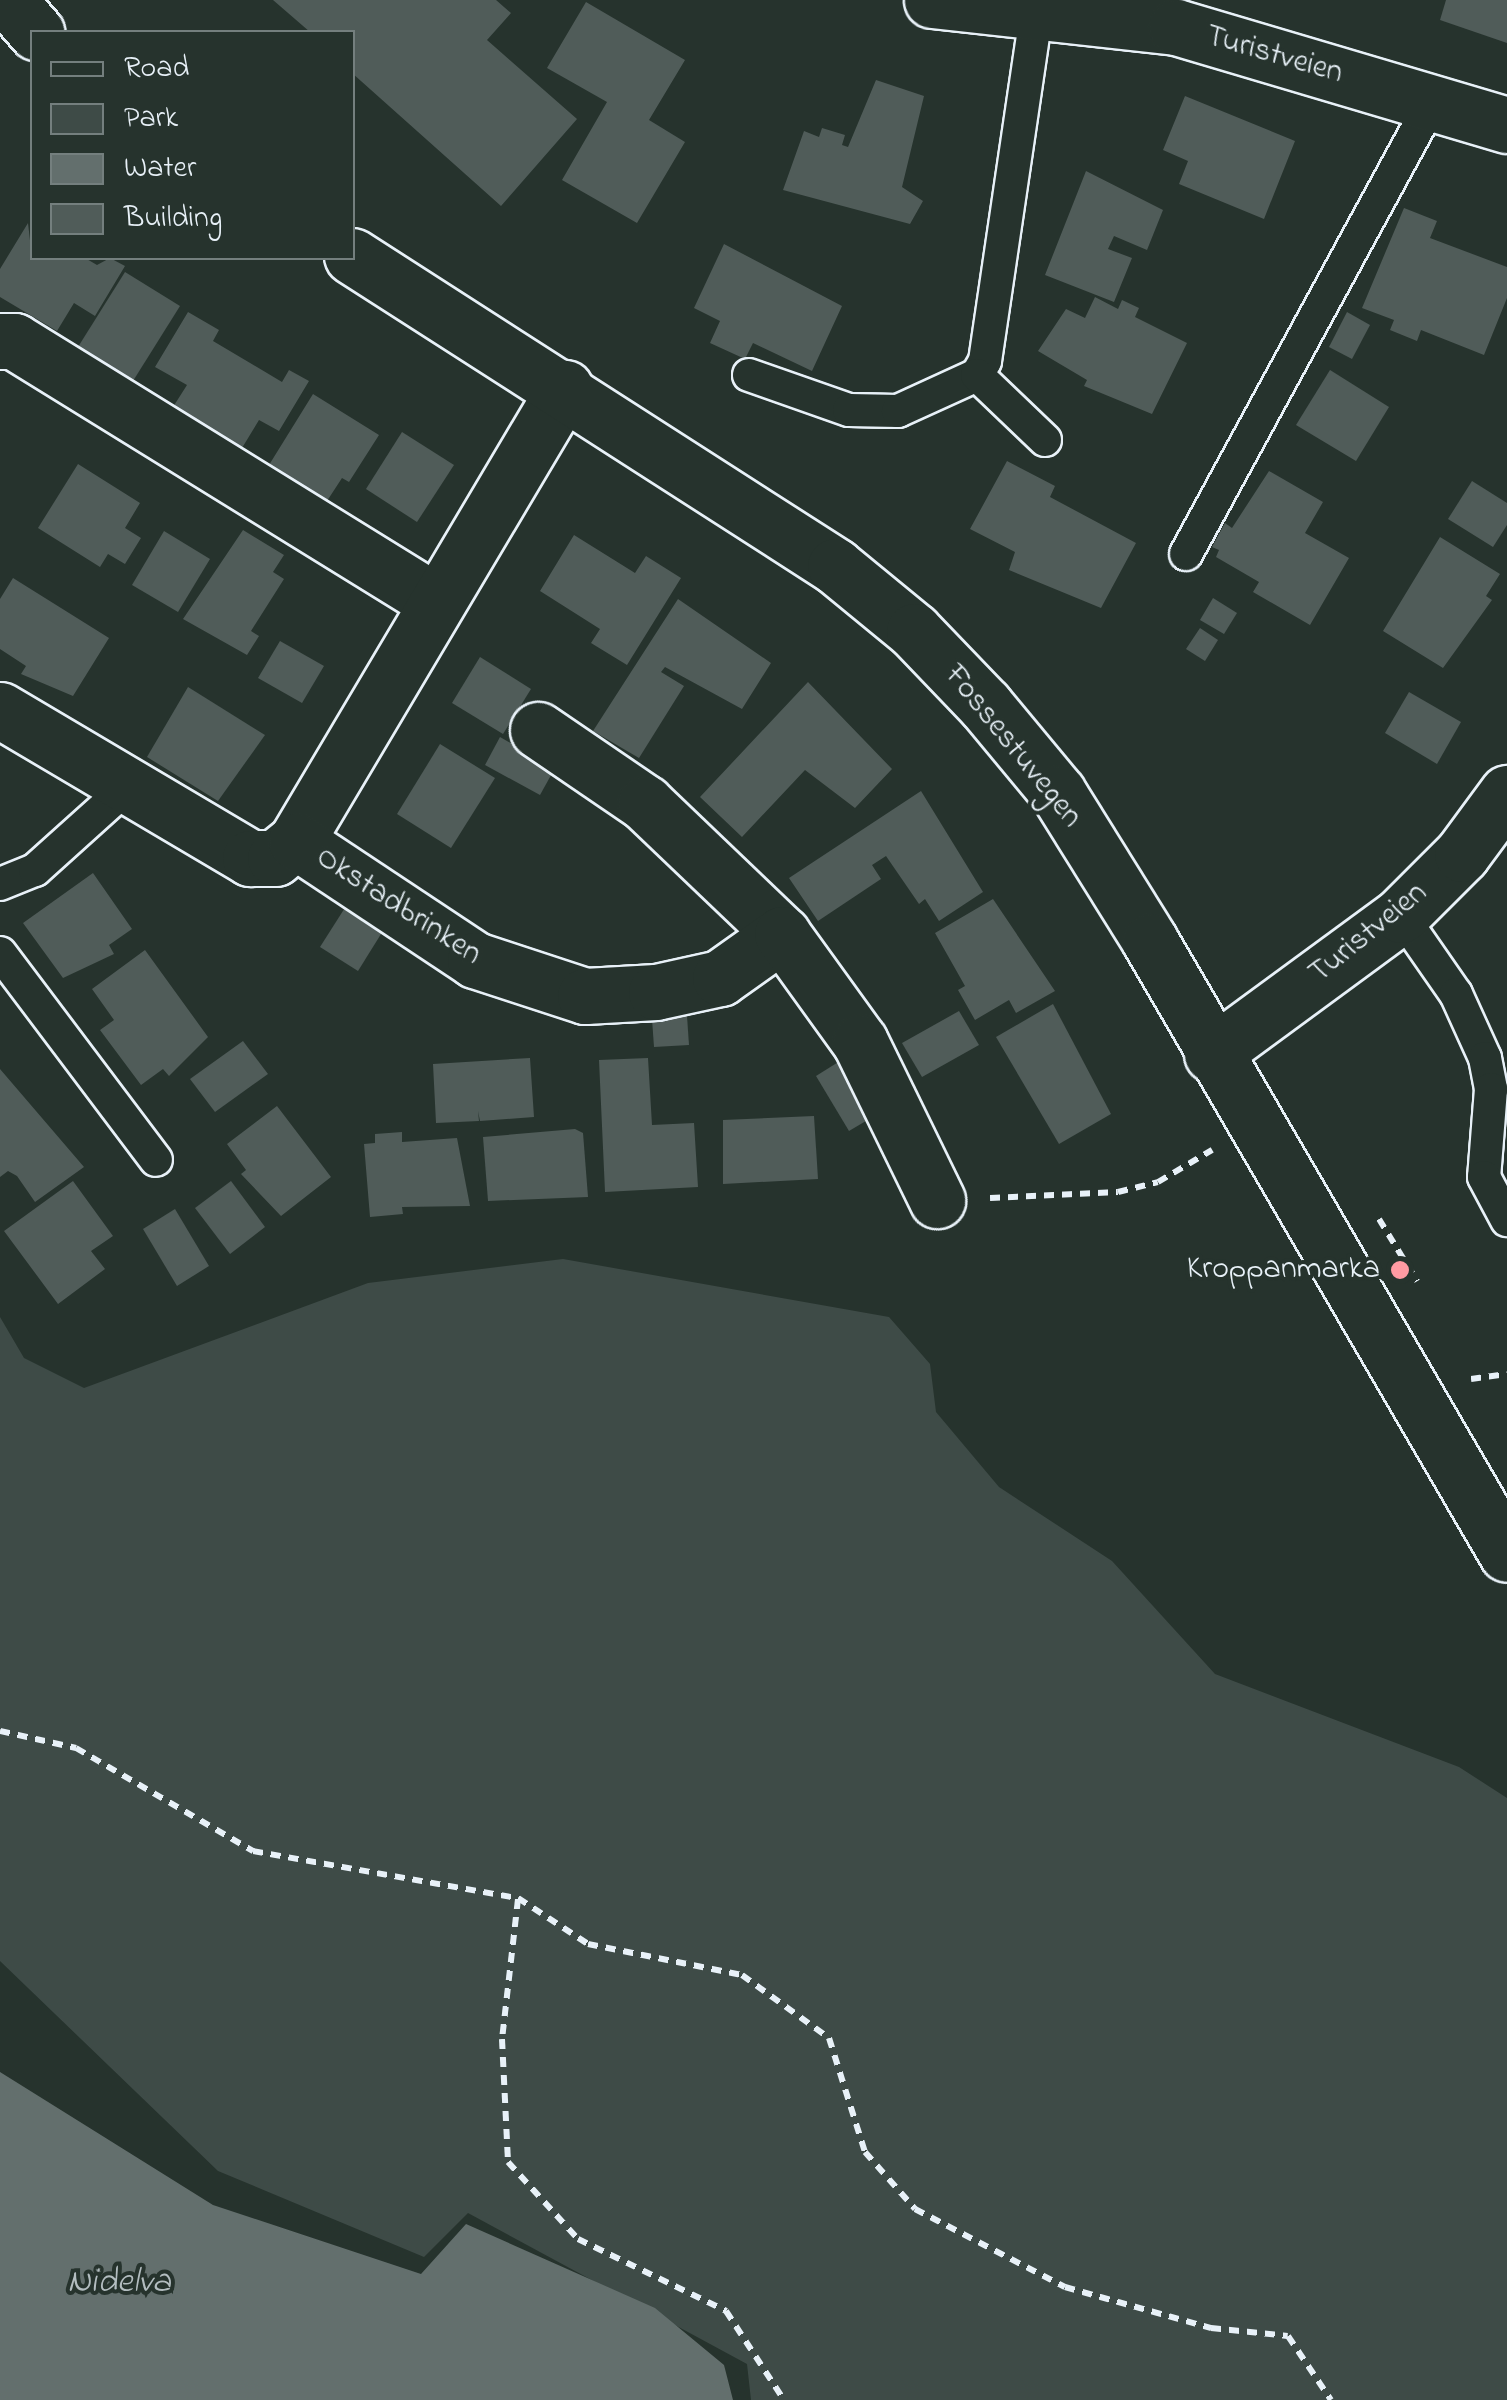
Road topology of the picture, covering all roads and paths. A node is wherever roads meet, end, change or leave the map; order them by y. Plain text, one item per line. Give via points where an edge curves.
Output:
1 (8, 0) edge
2 (932, 0) edge
3 (1015, 4) edge
4 (34, 30) edge
5 (1432, 102) junction
6 (1507, 125) edge
7 (355, 258) edge
8 (0, 341) edge
9 (749, 375) dead end
10 (977, 375) junction
11 (565, 388) junction
12 (1045, 440) dead end
13 (1186, 554) dead end
14 (436, 601) junction
15 (0, 710) edge
16 (538, 730) dead end
17 (126, 788) junction
18 (1507, 793) edge
19 (296, 841) junction
20 (1, 886) edge
21 (1401, 915) junction
22 (782, 934) junction
23 (0, 953) edge
24 (1212, 1054) junction
25 (1222, 1144) dead end
26 (156, 1160) dead end
27 (937, 1200) joint
28 (1507, 1220) edge
29 (1507, 1554) edge
30 (0, 1731) edge
31 (518, 1898) junction
32 (784, 2400) edge
33 (1331, 2400) edge

1 - 4 street
2 - 3 street, Turistveien
3 - 5 street, Turistveien via 1176,26
3 - 10 lane via 985,361
5 - 6 street, Turistveien
5 - 13 lane
7 - 11 street, Fossestuvegen
8 - 14 street via 14,342
9 - 10 lane via 850,410 898,411
10 - 12 lane
11 - 14 street, Okstadbrinken
11 - 24 street, Fossestuvegen via 835,566 926,643 1058,793
14 - 19 street, Okstadbrinken
15 - 17 street, Okstadbrinken
16 - 22 street via 645,804
17 - 19 street, Okstadbrinken via 250,858 276,858
17 - 20 lane via 35,870
18 - 21 street, Turistveien via 1462,854
19 - 22 street, Okstadbrinken via 475,960 585,996 656,992 720,978
21 - 24 street, Turistveien
21 - 28 lane via 1456,994 1485,1058 1491,1089 1484,1177
22 - 27 street via 860,1042
23 - 26 lane
24 - 29 street, Fossestuvegen
25 - 27 path via 1158,1182 1118,1192
30 - 31 path via 76,1748 253,1852
31 - 32 path via 502,2039 508,2162 578,2239 726,2311
31 - 33 path via 588,1944 742,1974 829,2038 864,2152 915,2209 1065,2287 1212,2328 1288,2336

